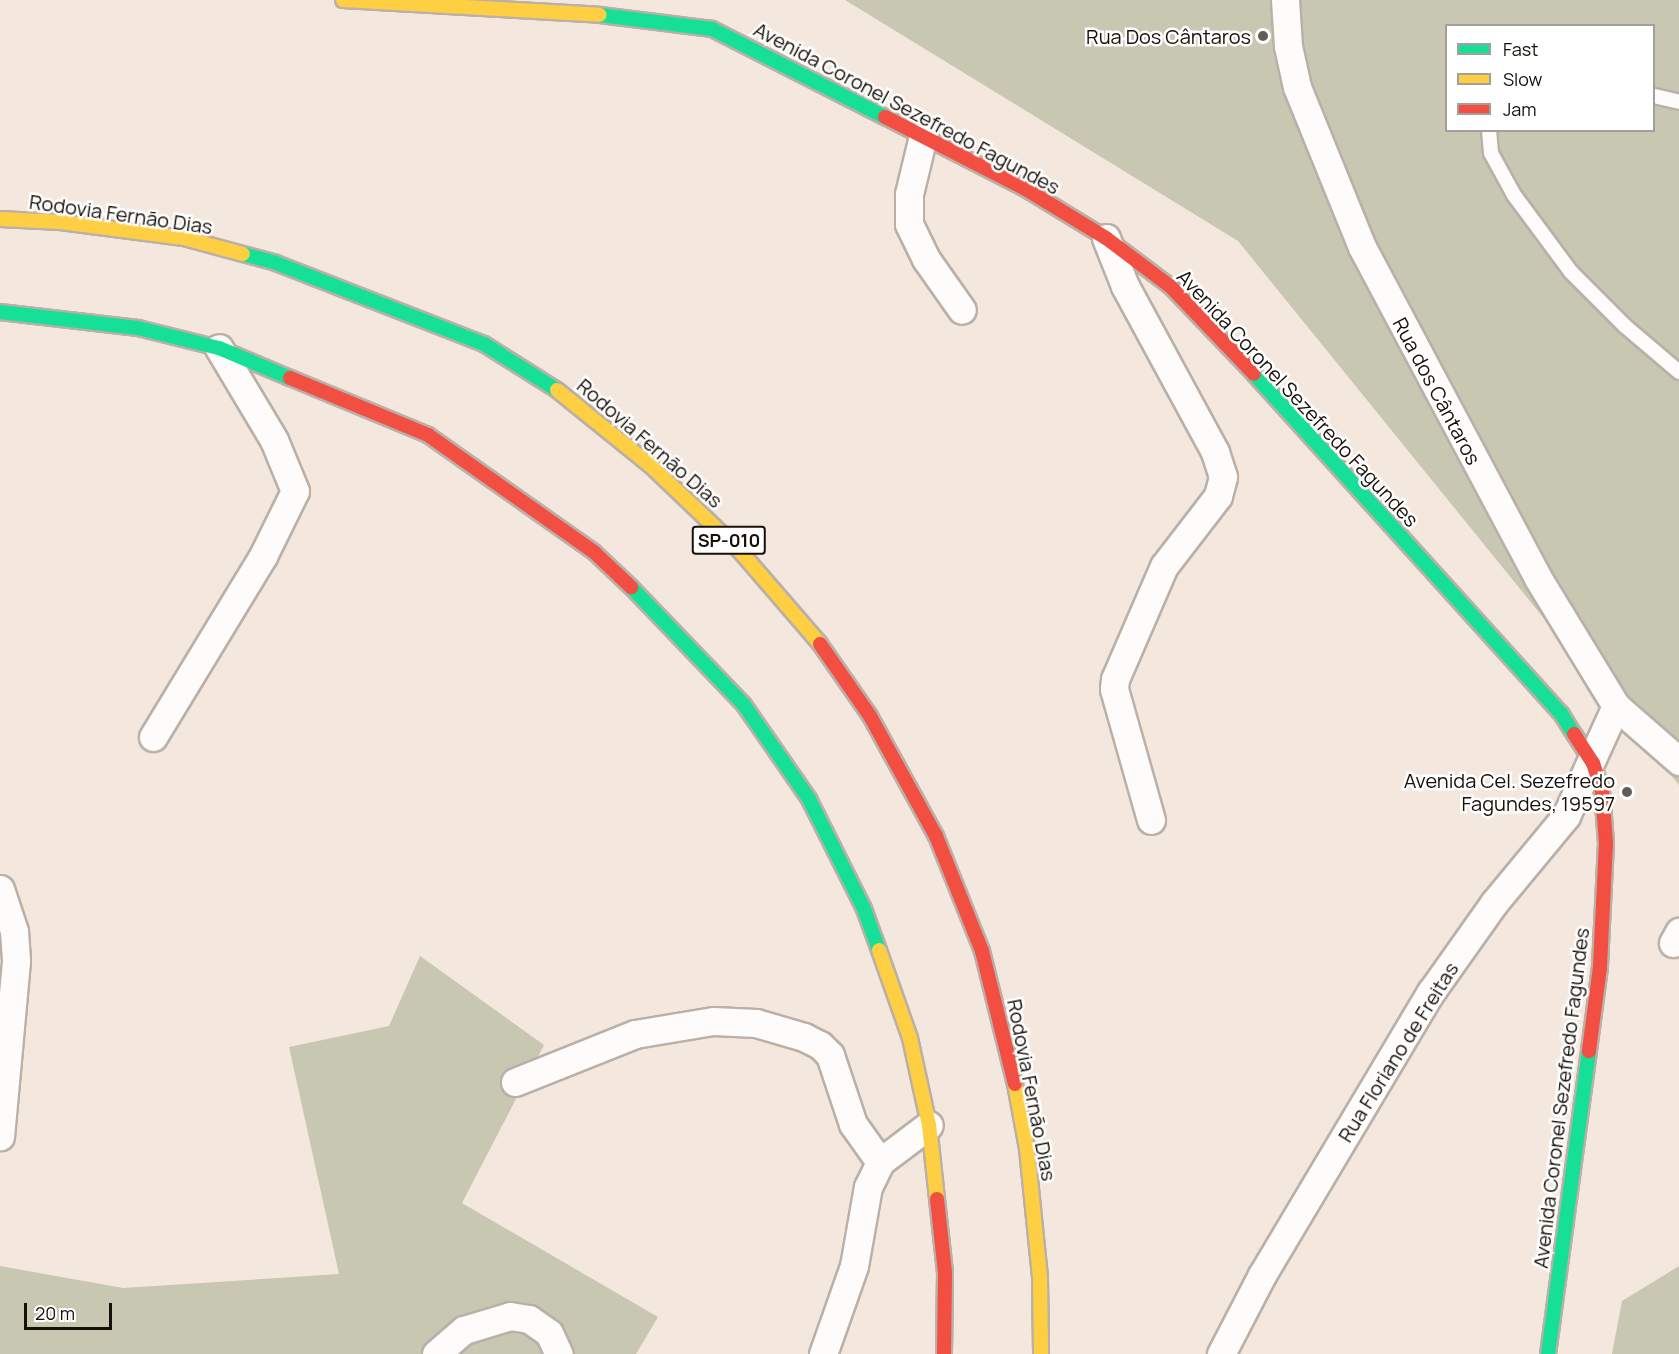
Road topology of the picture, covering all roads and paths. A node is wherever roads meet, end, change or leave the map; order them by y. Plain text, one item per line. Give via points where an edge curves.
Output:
1 (343, 0) edge
2 (1285, 0) edge
3 (1655, 96) edge
4 (1679, 102) edge
5 (1489, 132) edge
6 (923, 136) junction
7 (0, 219) edge
8 (1106, 238) junction
9 (962, 310) dead end
10 (0, 312) edge
11 (219, 348) junction
12 (1679, 372) edge
13 (1616, 706) junction
14 (153, 737) dead end
15 (1679, 761) edge
16 (1593, 763) junction
17 (1151, 820) dead end
18 (0, 889) edge
19 (515, 1082) dead end
20 (929, 1125) junction
21 (0, 1136) edge
22 (880, 1162) junction
23 (435, 1354) edge
24 (560, 1354) edge
25 (823, 1354) edge
26 (944, 1354) edge
27 (1041, 1354) edge
28 (1221, 1354) edge
29 (1548, 1354) edge

1 - 6 main road, Avenida Coronel Sezefredo Fagundes via 685,22 712,29
2 - 13 street, Rua dos Cântaros via 1288,46 1297,87 1362,247 1538,578
3 - 4 lane
5 - 12 lane via 1491,153 1514,195 1571,272 1625,327
6 - 8 main road, Avenida Coronel Sezefredo Fagundes via 1024,188
6 - 9 street via 909,194 909,224 926,259
7 - 27 main road, Rodovia Fernão Dias / SP-010 via 60,222 184,238 276,263 484,344 566,395 650,465 739,550 810,629 870,716 936,836 982,951 1006,1040 1027,1149 1040,1278
8 - 16 main road, Avenida Coronel Sezefredo Fagundes via 1171,287 1280,400 1562,715
8 - 17 street via 1125,286 1215,452 1223,477 1218,496 1164,566 1115,679 1114,689
10 - 11 main road via 138,328
11 - 14 street via 274,441 295,491 263,556
11 - 20 main road via 374,410 428,435 476,466 595,553 659,612 744,705 809,799 864,909 910,1038
13 - 15 street, Rua dos Cântaros
13 - 16 street
16 - 28 street, Rua Floriano de Freitas via 1566,816 1494,903 1431,992 1267,1267
16 - 29 main road, Avenida Coronel Sezefredo Fagundes via 1602,790 1606,843 1600,967
18 - 21 street via 15,931 16,961
19 - 22 street via 635,1034 713,1022 756,1023 812,1041 830,1055 853,1124
20 - 22 street
20 - 26 main road via 945,1273
22 - 25 street via 860,1219 854,1266
23 - 24 street via 464,1330 510,1316 529,1319 549,1333

